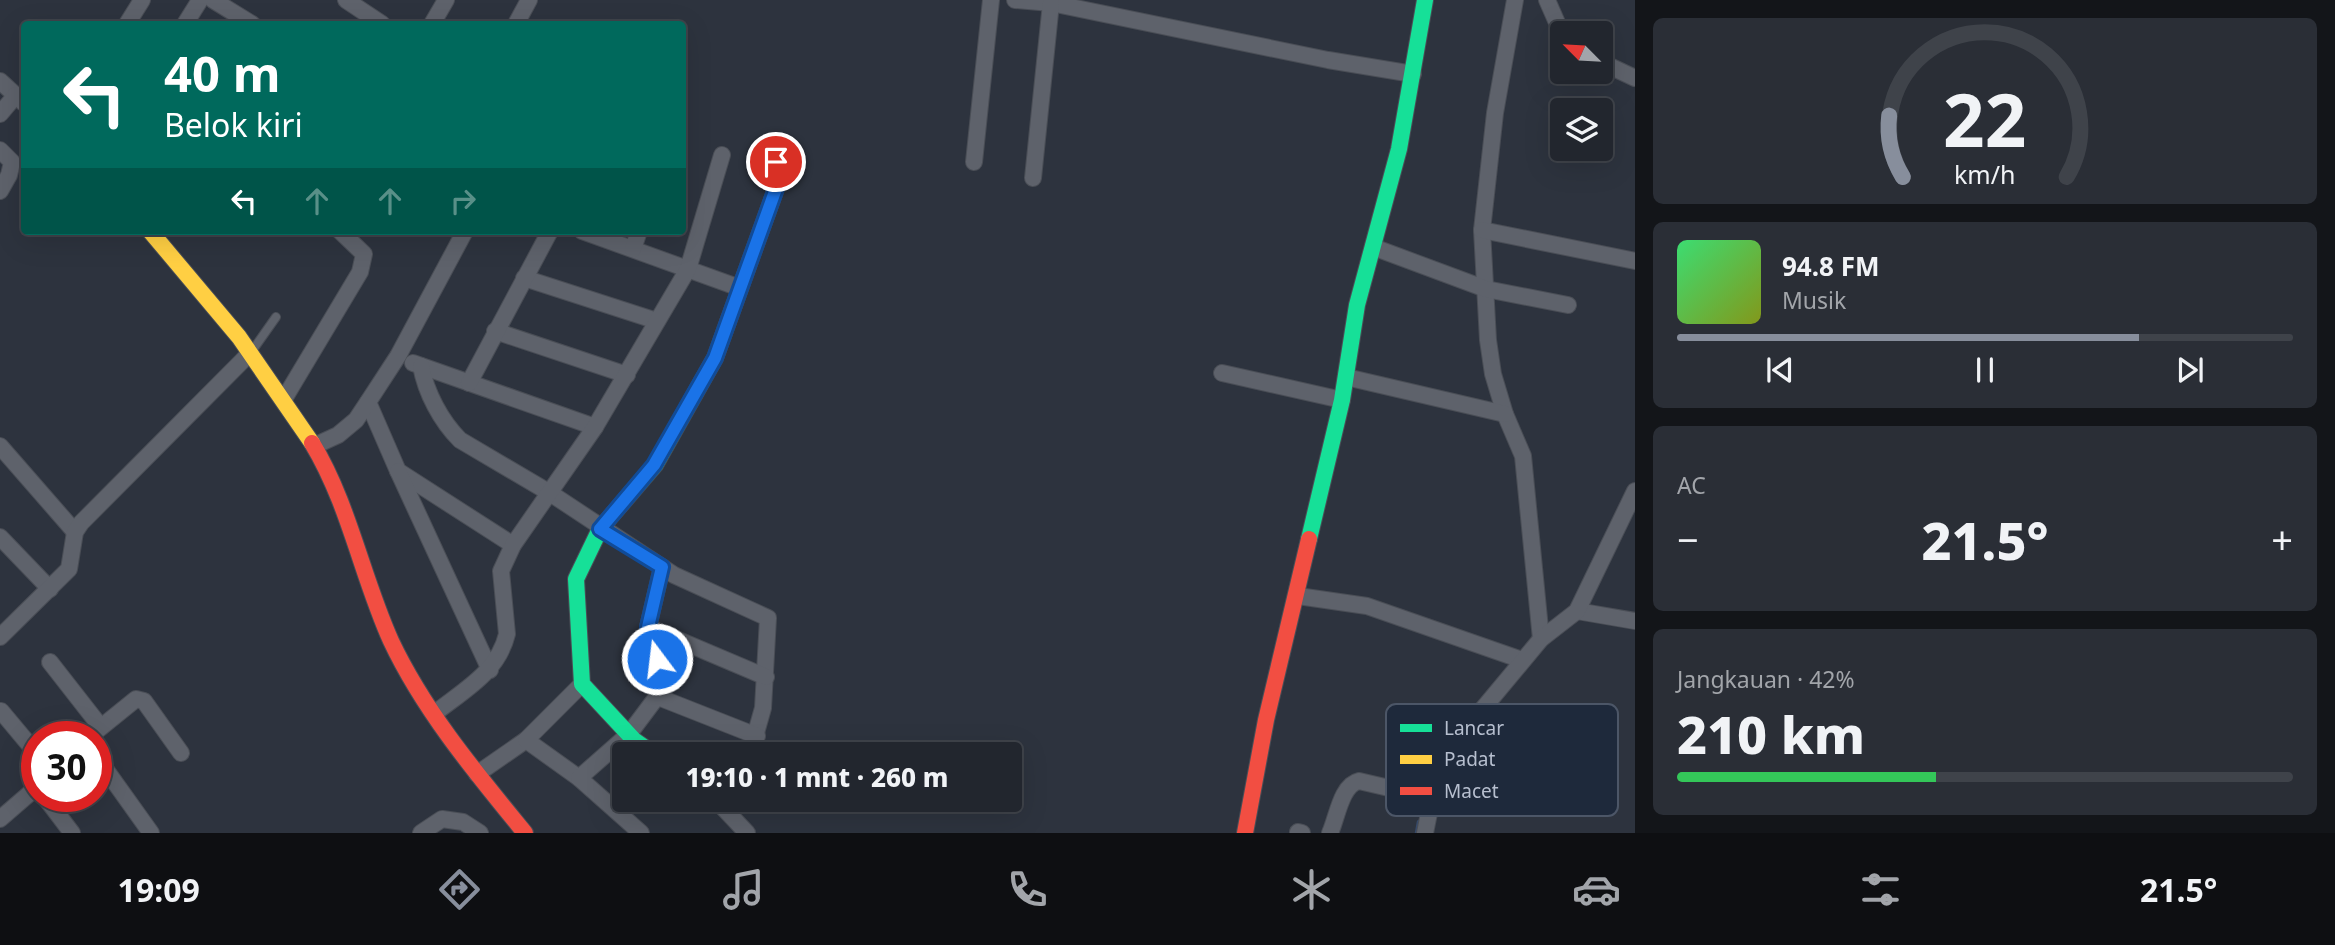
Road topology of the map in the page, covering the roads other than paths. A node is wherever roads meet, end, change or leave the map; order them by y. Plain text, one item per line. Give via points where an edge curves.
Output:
1 (142, 0) edge
2 (200, 0) edge
3 (213, 0) edge
4 (346, 0) edge
5 (446, 0) edge
6 (529, 0) edge
7 (991, 0) edge
8 (1015, 0) edge
9 (1425, 0) edge
10 (1515, 0) edge
11 (1546, 0) edge
12 (1051, 3) junction
13 (129, 21) edge
14 (187, 21) edge
15 (247, 21) edge
16 (378, 21) edge
17 (434, 21) edge
18 (518, 21) edge
19 (1556, 21) edge
20 (1614, 68) edge
21 (1413, 74) junction
22 (1635, 78) edge
23 (0, 81) edge
24 (20, 99) edge
25 (0, 114) edge
26 (0, 150) edge
27 (722, 155) dead end
28 (766, 157) dead end
29 (975, 162) dead end
30 (1033, 178) dead end
31 (0, 191) edge
32 (1482, 230) junction
33 (154, 235) edge
34 (344, 235) edge
35 (463, 235) edge
36 (548, 235) edge
37 (593, 235) edge
38 (638, 235) edge
39 (1373, 247) junction
40 (633, 249) junction
41 (1635, 261) edge
42 (688, 269) junction
43 (524, 278) junction
44 (740, 288) junction
45 (1486, 289) junction
46 (1568, 305) dead end
47 (276, 317) dead end
48 (657, 321) junction
49 (495, 331) junction
50 (250, 353) junction
51 (398, 356) junction
52 (421, 366) junction
53 (1222, 373) dead end
54 (626, 375) junction
55 (1346, 377) junction
56 (469, 383) junction
57 (284, 399) junction
58 (1342, 400) junction
59 (368, 402) junction
60 (1505, 414) junction
61 (594, 427) junction
62 (0, 446) edge
63 (314, 446) junction
64 (398, 471) junction
65 (1635, 491) edge
66 (550, 492) junction
67 (600, 529) junction
68 (75, 532) junction
69 (0, 537) edge
70 (513, 545) junction
71 (662, 567) junction
72 (51, 589) junction
73 (1298, 596) junction
74 (1577, 611) junction
75 (1635, 621) edge
76 (648, 627) junction
77 (2, 632) edge
78 (1541, 639) junction
79 (1522, 660) junction
80 (50, 662) dead end
81 (490, 670) junction
82 (766, 677) junction
83 (582, 684) junction
84 (658, 697) junction
85 (1486, 704) edge
86 (1, 711) edge
87 (435, 713) junction
88 (88, 721) edge
89 (107, 721) edge
90 (629, 734) junction
91 (21, 735) edge
92 (757, 736) junction
93 (526, 740) junction
94 (639, 742) edge
95 (755, 742) edge
96 (181, 753) dead end
97 (477, 774) junction
98 (112, 778) edge
99 (579, 778) junction
100 (1386, 787) edge
101 (21, 802) edge
102 (56, 812) edge
103 (729, 812) edge
104 (0, 819) edge
105 (72, 833) edge
106 (151, 833) edge
107 (421, 833) edge
108 (480, 833) edge
109 (525, 833) edge
110 (641, 833) edge
111 (747, 833) edge
112 (1245, 833) edge
113 (1330, 833) edge

1 - 13 street
2 - 14 street
3 - 15 street
4 - 16 street
5 - 17 street
6 - 18 street
7 - 29 street
8 - 12 street
9 - 21 street
10 - 32 street via 1495,113
11 - 19 street
12 - 21 street
12 - 30 street
20 - 22 street
21 - 39 street
23 - 24 street
24 - 25 street
26 - 31 street via 12,162
27 - 42 street
28 - 44 street via 779,164 782,172
32 - 41 street
32 - 45 street
33 - 50 street
34 - 57 street via 364,254 360,272
35 - 51 street
36 - 43 street
37 - 40 street
38 - 40 street
39 - 45 street
39 - 55 street via 1357,305
40 - 42 street
42 - 44 street
42 - 48 street
43 - 48 street
43 - 49 street
44 - 67 street via 715,358 661,453
45 - 46 street
45 - 60 street via 1493,374
47 - 50 lane
48 - 54 street
49 - 54 street
49 - 56 street
50 - 57 street
50 - 68 street
51 - 52 street
51 - 59 street
52 - 56 street
52 - 66 street via 425,385 460,440
53 - 58 street
54 - 61 street
55 - 58 street
55 - 60 street
56 - 61 street
57 - 63 street
58 - 73 street
59 - 63 street via 338,435
59 - 64 street
60 - 78 street via 1523,456
61 - 66 street
62 - 68 street
63 - 87 street via 390,638 410,679
64 - 70 street
64 - 81 street
65 - 74 street
66 - 67 street
66 - 70 street
67 - 71 street
67 - 83 street via 575,583
68 - 72 street via 69,569
69 - 72 street
70 - 81 street via 500,576 507,634
71 - 76 street
71 - 82 street via 768,618
72 - 77 street
73 - 79 street via 1367,606
73 - 112 street via 1266,720
74 - 75 street
74 - 78 street
76 - 82 street
76 - 84 street via 663,681
78 - 79 street
79 - 85 street
80 - 88 street
81 - 87 street
82 - 92 street
83 - 90 street
83 - 93 street
84 - 90 street
84 - 92 street
86 - 91 street
87 - 97 street
89 - 96 street via 136,699 144,701
90 - 94 street
90 - 99 street
92 - 95 street
93 - 97 street
93 - 99 street
97 - 109 street
98 - 106 street
99 - 110 street
100 - 113 street via 1353,782
101 - 104 street
102 - 105 street
103 - 111 street
107 - 108 street via 442,819 463,822

